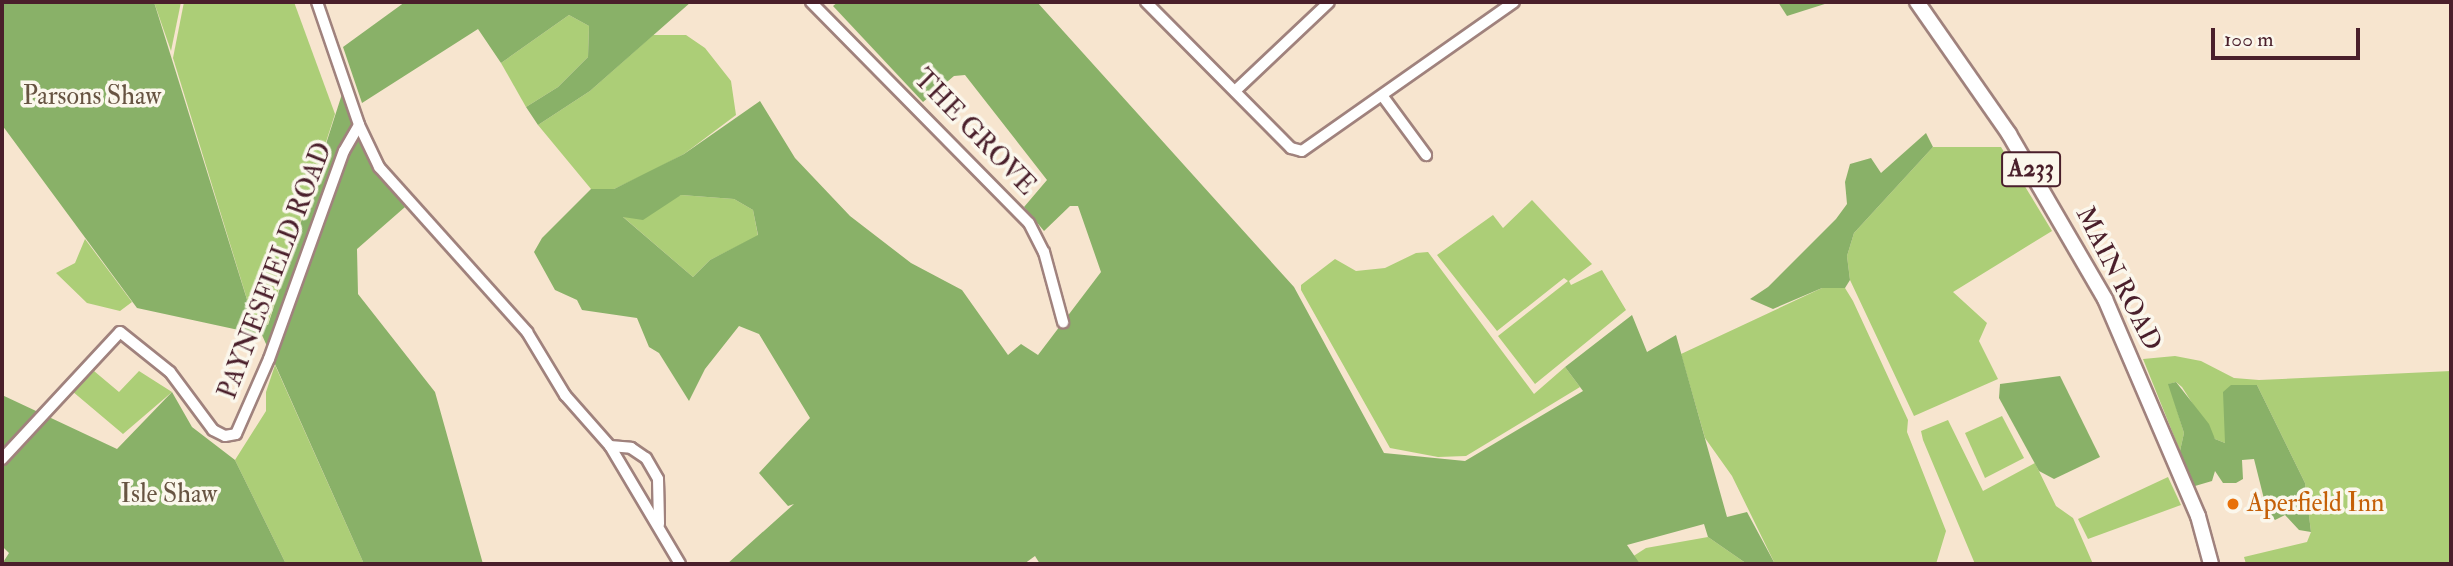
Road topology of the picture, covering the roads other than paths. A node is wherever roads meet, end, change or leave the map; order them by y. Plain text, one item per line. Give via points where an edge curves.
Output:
1 (317, 2) edge
2 (811, 2) edge
3 (1146, 2) edge
4 (1328, 2) edge
5 (1514, 2) edge
6 (1917, 2) edge
7 (1235, 90) junction
8 (1384, 98) junction
9 (359, 125) junction
10 (1426, 155) dead end
11 (1063, 322) dead end
12 (610, 446) junction
13 (2, 459) edge
14 (659, 525) junction
15 (680, 564) edge
16 (2211, 564) edge

1 - 9 street
2 - 11 street, THE GROVE via 1029,223 1044,252
3 - 7 street
4 - 7 street
5 - 8 street
6 - 16 main road, MAIN ROAD / A233 via 2009,134 2105,299 2197,516
7 - 8 street via 1291,148 1311,149
8 - 10 street
9 - 12 street via 379,166 454,253 491,288 527,332 565,395
9 - 13 street, PAYNESFIELD ROAD via 344,151 269,359 236,433 225,436 213,430 170,372 120,332
12 - 14 street
12 - 14 street via 631,448 646,458 658,479
14 - 15 street

